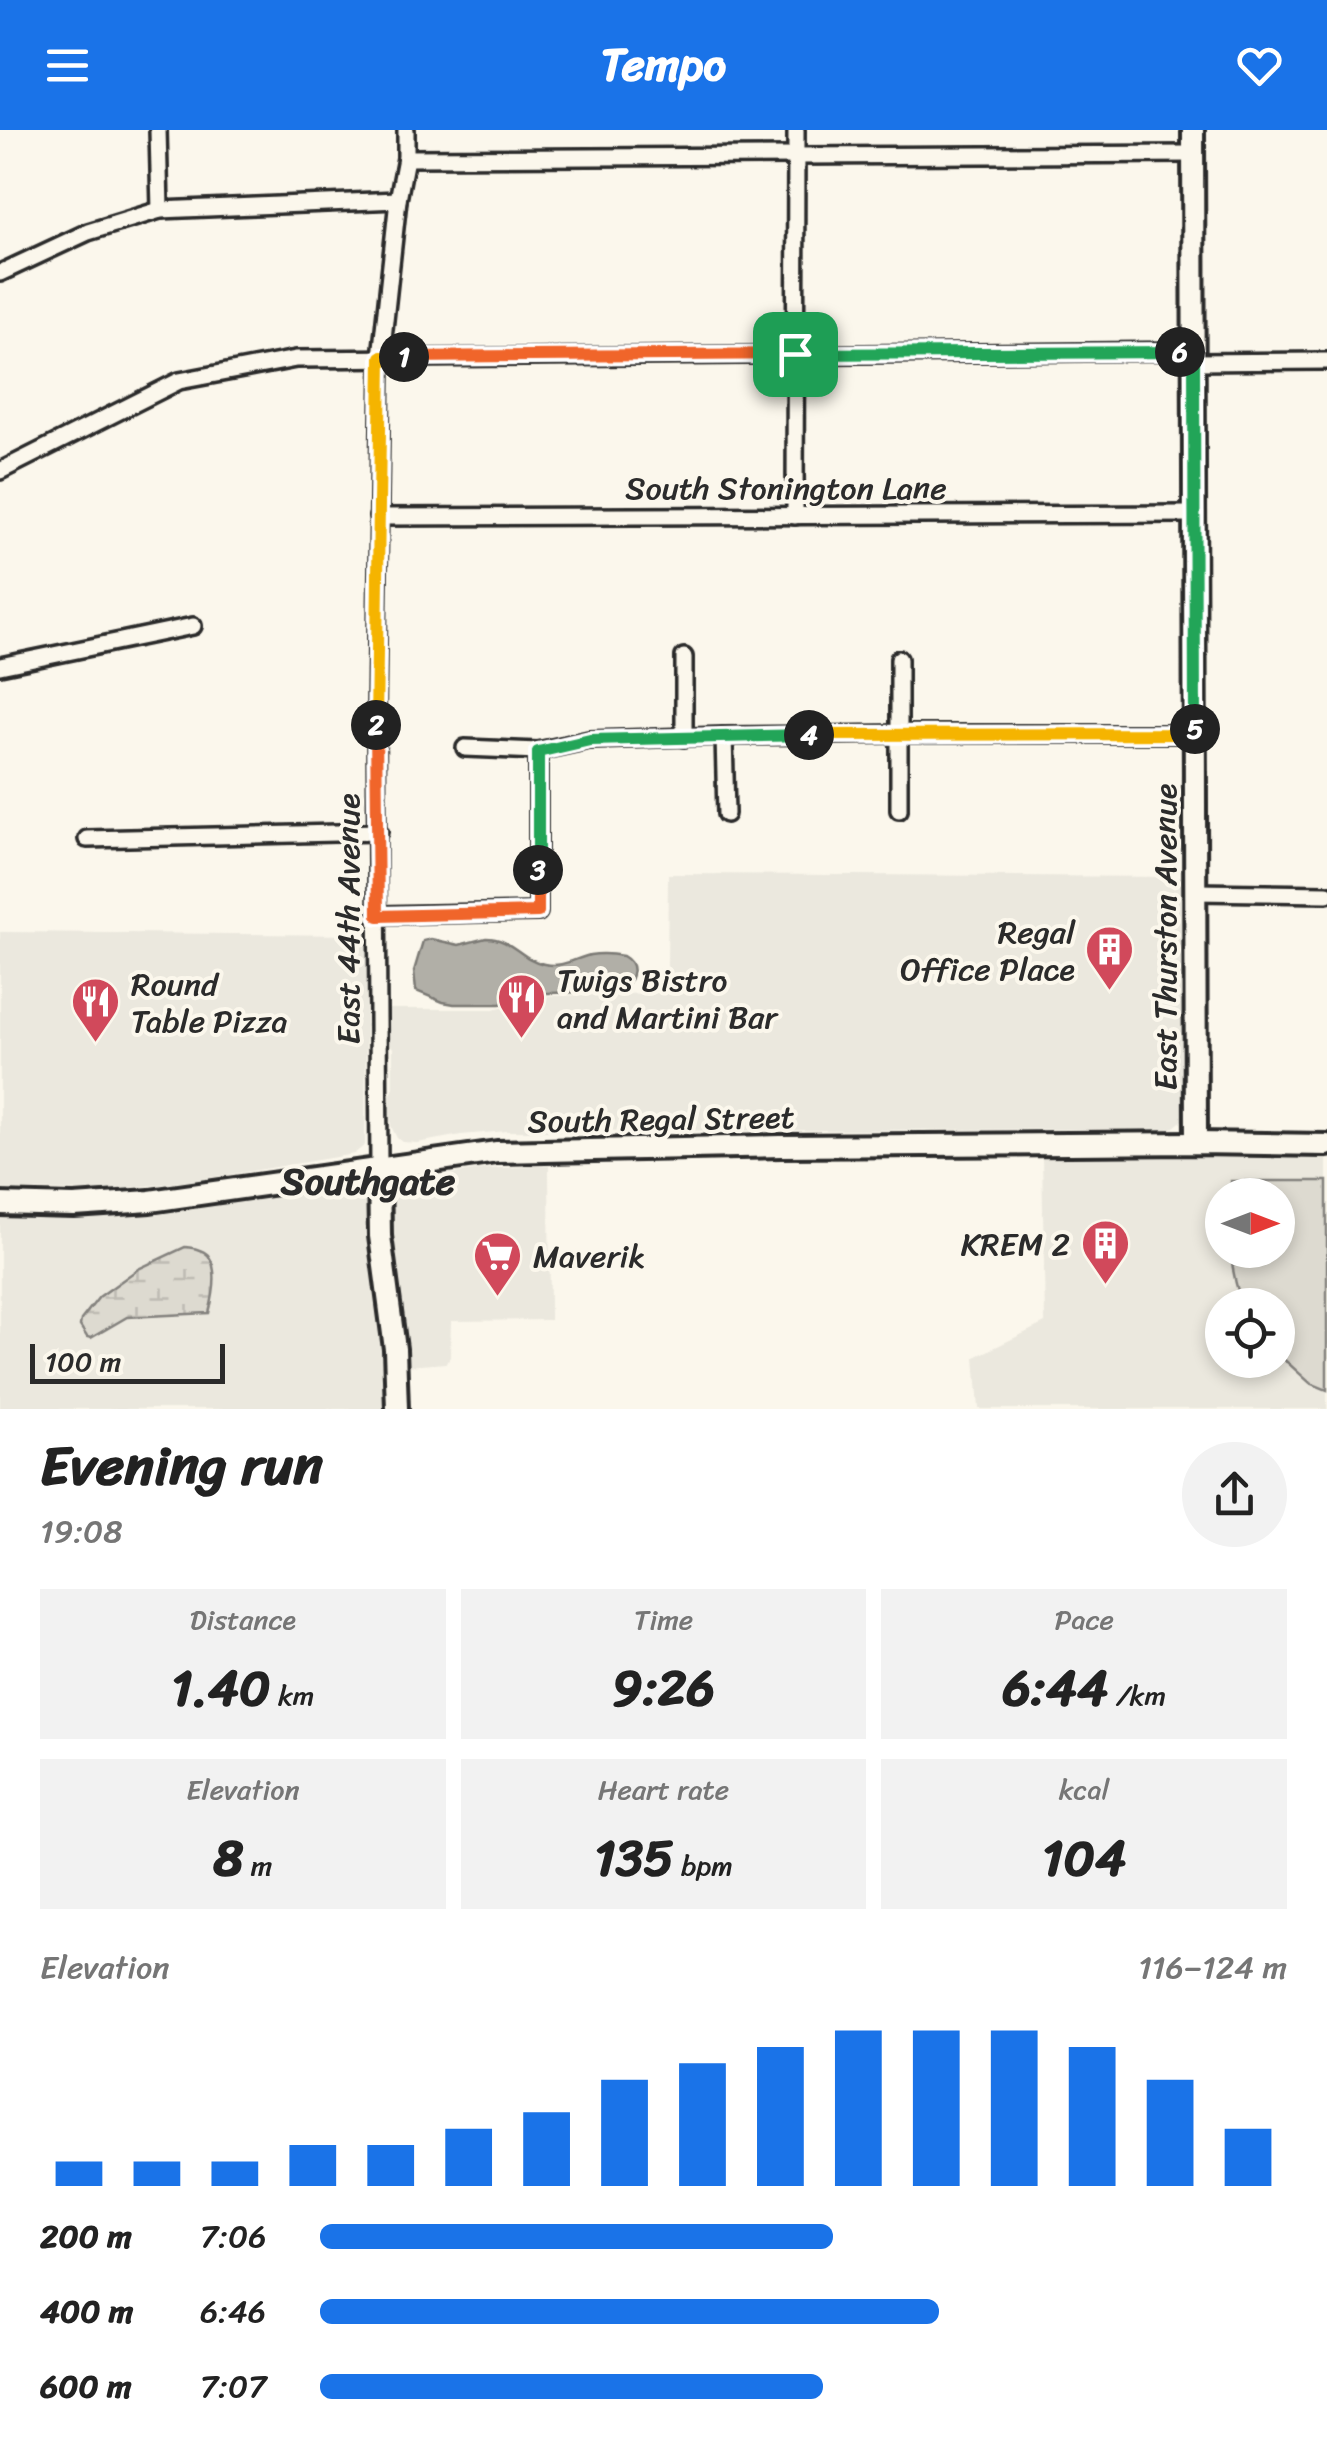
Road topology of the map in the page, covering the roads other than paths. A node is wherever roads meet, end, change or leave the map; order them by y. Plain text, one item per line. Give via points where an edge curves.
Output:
1 (158, 130) edge
2 (406, 130) edge
3 (796, 130) edge
4 (1192, 130) edge
5 (1193, 154) junction
6 (796, 157) junction
7 (406, 158) junction
8 (398, 200) junction
9 (160, 210) junction
10 (0, 273) edge
11 (795, 354) junction
12 (381, 357) junction
13 (1194, 357) junction
14 (1327, 361) edge
15 (0, 471) edge
16 (1194, 514) junction
17 (795, 516) junction
18 (378, 517) junction
19 (192, 626) dead end
20 (684, 657) dead end
21 (899, 659) dead end
22 (0, 666) edge
23 (900, 734) junction
24 (1195, 734) junction
25 (724, 736) junction
26 (684, 738) junction
27 (465, 748) dead end
28 (538, 752) junction
29 (899, 810) dead end
30 (726, 814) dead end
31 (378, 832) junction
32 (87, 839) dead end
33 (1195, 892) junction
34 (1327, 894) edge
35 (378, 916) junction
36 (1196, 1144) junction
37 (1327, 1145) edge
38 (379, 1168) junction
39 (0, 1204) edge
40 (396, 1409) edge

1 - 9 street
2 - 7 street, East 44th Avenue
3 - 6 street
4 - 5 main road, East Thurston Avenue
5 - 6 street
5 - 13 main road, East Thurston Avenue
6 - 7 street
6 - 11 street
7 - 8 street, East 44th Avenue
8 - 9 street
8 - 12 street, East 44th Avenue
9 - 10 street via 88,232
11 - 12 street
11 - 13 street
11 - 17 street
12 - 15 street via 296,358 178,381
12 - 18 street, East 44th Avenue
13 - 14 street
13 - 16 main road, East Thurston Avenue
16 - 17 street, South Stonington Lane
16 - 24 main road, East Thurston Avenue
17 - 18 street, South Stonington Lane
18 - 31 street, East 44th Avenue
19 - 22 street
20 - 26 street
21 - 23 street
23 - 24 street
23 - 25 street
23 - 29 street
24 - 33 main road, East Thurston Avenue
25 - 26 street
25 - 30 street
26 - 28 street via 590,740
27 - 28 street
28 - 35 street via 538,912
31 - 32 street
31 - 35 street, East 44th Avenue
33 - 34 street
33 - 36 main road, East Thurston Avenue
35 - 38 street, East 44th Avenue
36 - 37 main road, South Regal Street
36 - 38 main road, South Regal Street via 512,1151
38 - 39 main road, South Regal Street via 150,1202
38 - 40 main road, East 44th Avenue

